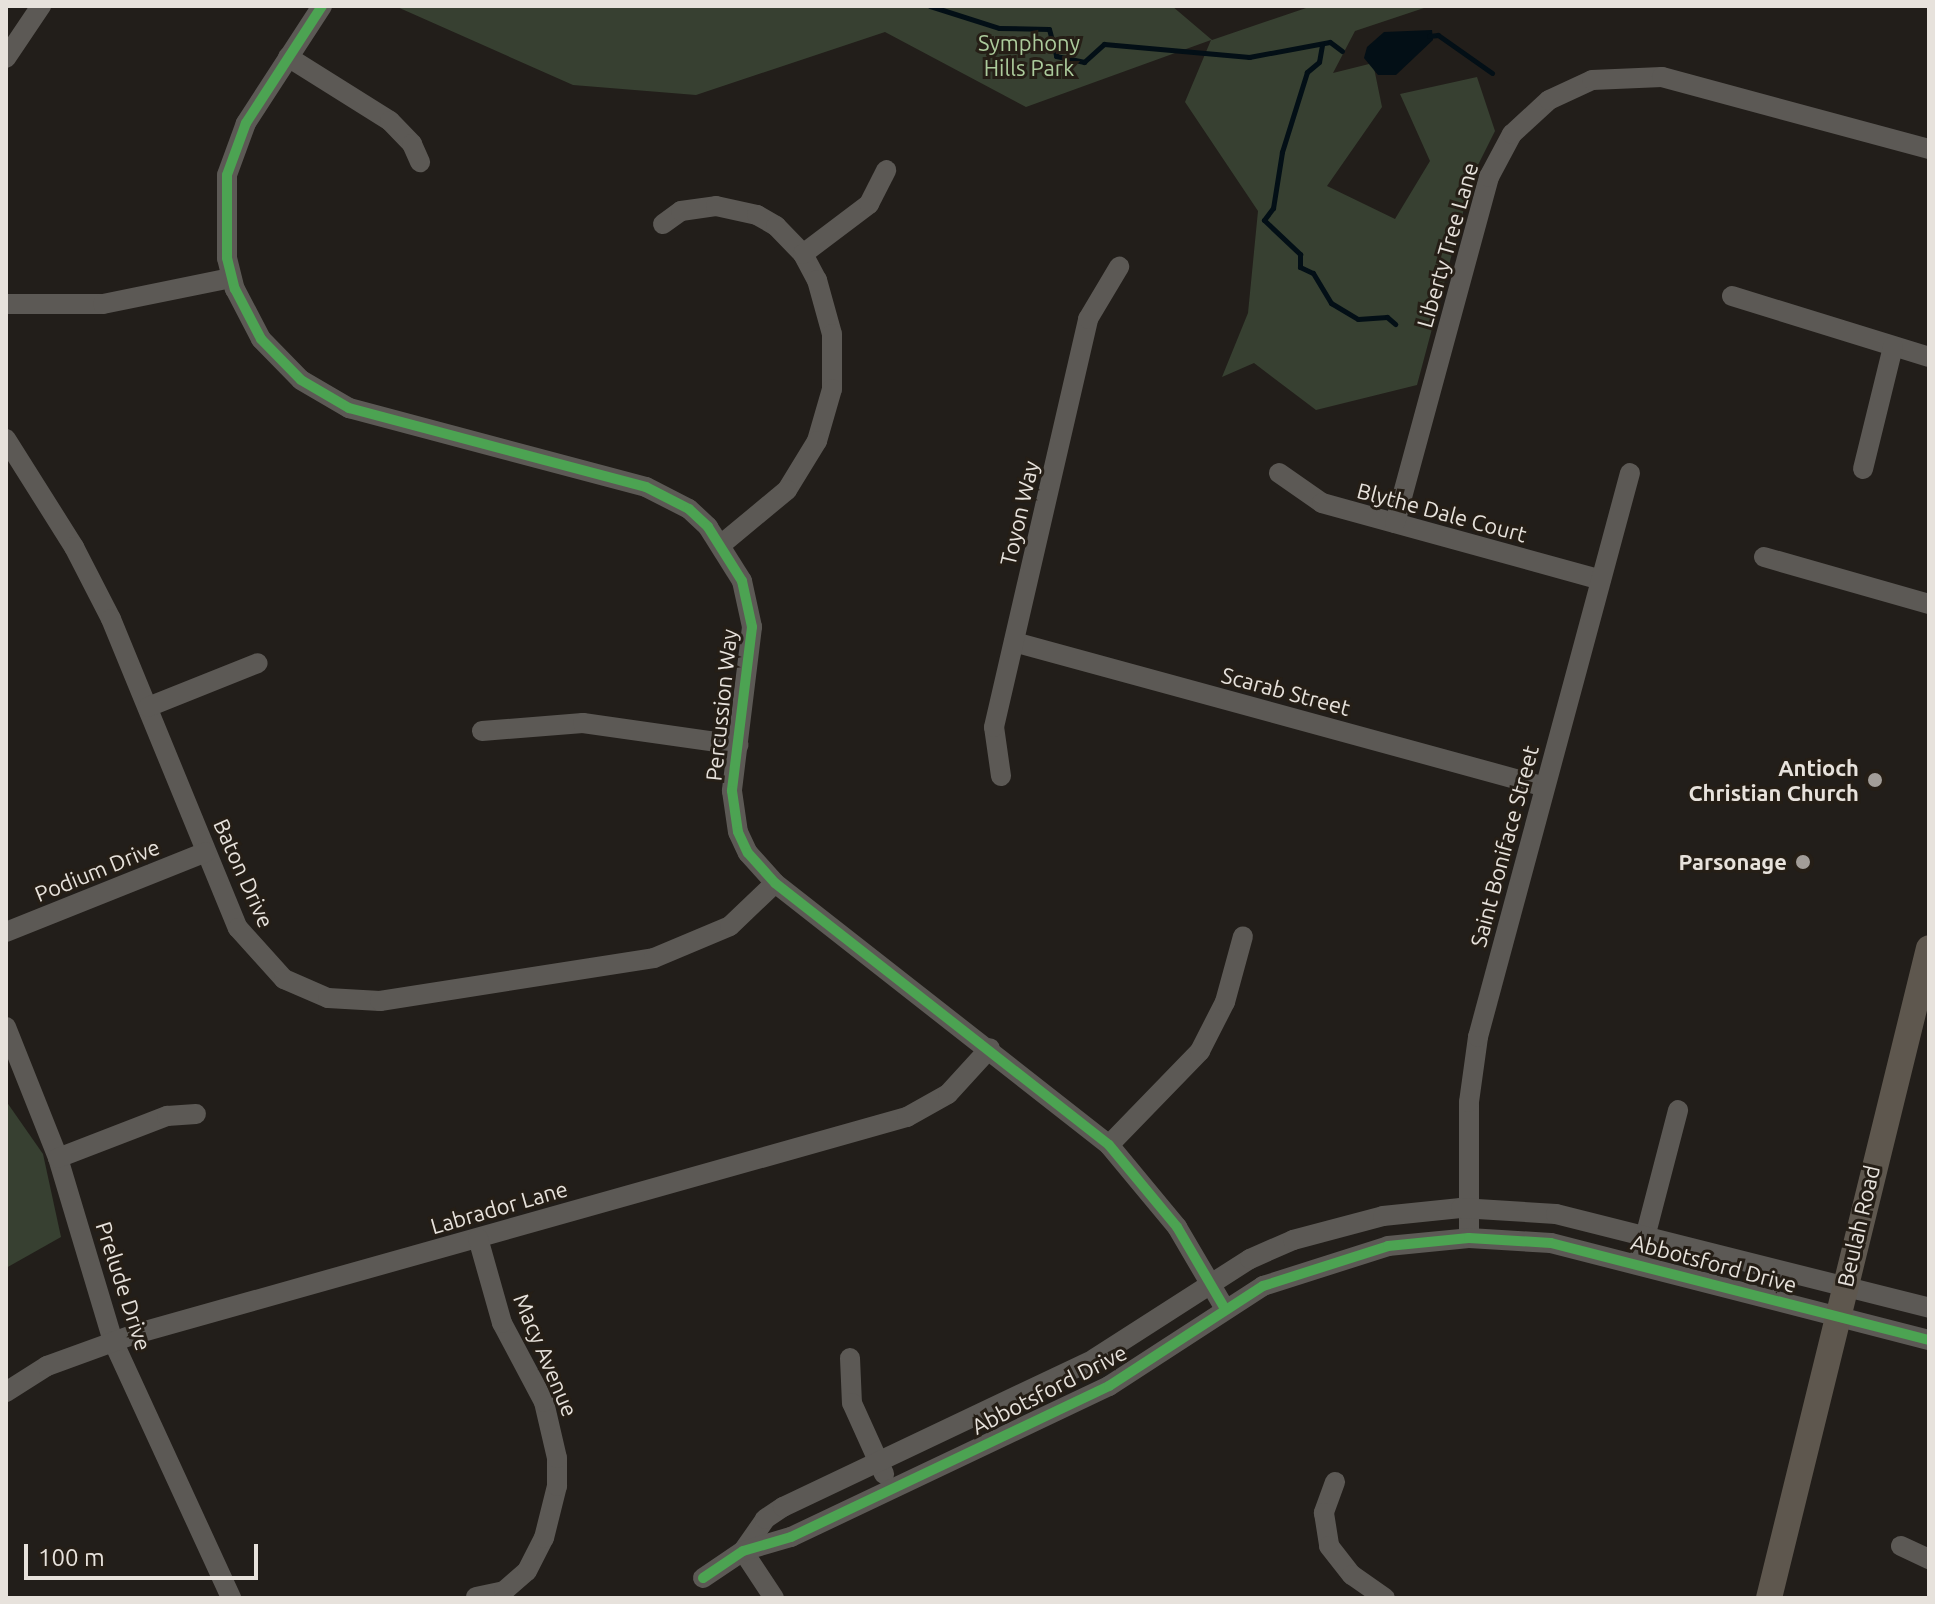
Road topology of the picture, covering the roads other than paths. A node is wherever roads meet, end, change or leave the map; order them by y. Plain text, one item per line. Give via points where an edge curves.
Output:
1 (41, 6) edge
2 (322, 6) edge
3 (288, 57) junction
4 (6, 58) edge
5 (1929, 149) edge
6 (420, 162) dead end
7 (886, 170) dead end
8 (663, 224) dead end
9 (803, 254) junction
10 (1119, 267) dead end
11 (231, 278) junction
12 (1732, 296) dead end
13 (6, 304) edge
14 (1893, 347) junction
15 (1929, 357) edge
16 (6, 439) edge
17 (1863, 469) dead end
18 (1279, 473) dead end
19 (1630, 473) dead end
20 (1395, 523) junction
21 (722, 544) junction
22 (1764, 557) dead end
23 (1601, 580) junction
24 (1929, 604) edge
25 (1014, 642) junction
26 (258, 663) dead end
27 (148, 707) junction
28 (482, 731) dead end
29 (738, 745) junction
30 (1001, 776) dead end
31 (1545, 787) junction
32 (206, 852) junction
33 (775, 883) junction
34 (6, 932) edge
35 (1243, 936) dead end
36 (1929, 948) edge
37 (6, 1027) edge
38 (990, 1048) junction
39 (1678, 1110) dead end
40 (196, 1114) dead end
41 (1109, 1145) junction
42 (58, 1158) junction
43 (1469, 1208) junction
44 (1645, 1234) junction
45 (478, 1238) junction
46 (1469, 1238) junction
47 (1638, 1264) junction
48 (1211, 1280) junction
49 (1844, 1287) junction
50 (1224, 1307) junction
51 (1929, 1308) edge
52 (1837, 1316) junction
53 (1929, 1340) edge
54 (113, 1341) junction
55 (850, 1358) dead end
56 (6, 1392) edge
57 (878, 1461) junction
58 (1335, 1482) dead end
59 (891, 1488) junction
60 (1901, 1546) dead end
61 (743, 1551) junction
62 (1929, 1559) edge
63 (703, 1578) dead end
64 (476, 1597) edge
65 (231, 1598) edge
66 (774, 1598) edge
67 (1385, 1598) edge
68 (1769, 1598) edge

1 - 4 street
2 - 3 street, Percussion Way
3 - 6 street via 390,121 412,144
3 - 11 street, Percussion Way via 246,123 227,175 223,229
5 - 20 street, Liberty Tree Lane via 1662,77 1592,80 1549,100 1512,134 1489,177
7 - 9 street via 869,204
8 - 9 street via 696,207 737,208 776,226
9 - 21 street via 822,293 832,334 826,416 787,490
10 - 25 street, Toyon Way via 1088,319
11 - 13 street via 103,304
11 - 21 street, Percussion Way via 261,339 323,395 381,419 646,487 689,509
12 - 14 street
14 - 15 street
14 - 17 street
16 - 27 street, Baton Drive via 88,572
18 - 20 street, Blythe Dale Court via 1308,497
19 - 23 street, Saint Boniface Street
20 - 23 street, Blythe Dale Court
21 - 29 street, Percussion Way via 742,581 752,627
22 - 24 street
23 - 31 street, Saint Boniface Street
25 - 30 street, Toyon Way via 994,727
25 - 31 street, Scarab Street
26 - 27 street
27 - 32 street, Baton Drive
28 - 29 street via 583,723
29 - 33 street, Percussion Way via 732,791 738,832 748,853
31 - 43 street, Saint Boniface Street via 1473,1062
32 - 33 street, Baton Drive via 238,928 266,964 304,990 354,1002 574,972 682,951 730,926
32 - 34 street, Podium Drive
33 - 38 street, Percussion Way
35 - 41 street via 1225,1002 1200,1051
36 - 49 main road, Beulah Road
37 - 42 street, Prelude Drive
38 - 41 street, Percussion Way
38 - 45 street, Labrador Lane via 948,1094 907,1117
39 - 44 street
40 - 42 street via 167,1116
41 - 48 street, Percussion Way via 1151,1192
42 - 54 street, Prelude Drive
43 - 44 street, Abbotsford Drive via 1556,1214
43 - 46 street, Saint Boniface Street
43 - 48 street, Abbotsford Drive via 1337,1226 1293,1240
44 - 47 street
44 - 49 street, Abbotsford Drive
45 - 54 street, Labrador Lane
45 - 64 street, Macy Avenue via 502,1323 544,1402 555,1443 557,1486 544,1538 527,1571 504,1591
46 - 47 street, Abbotsford Drive via 1551,1243
46 - 50 street, Abbotsford Drive via 1346,1255
47 - 52 street, Abbotsford Drive
48 - 50 street, Percussion Way
48 - 57 street, Abbotsford Drive via 1094,1359
49 - 51 street, Abbotsford Drive
49 - 52 main road, Beulah Road
50 - 59 street, Abbotsford Drive via 1109,1386
52 - 53 street, Abbotsford Drive
52 - 68 main road, Beulah Road
54 - 56 street, Labrador Lane via 47,1366
54 - 65 street, Prelude Drive
55 - 57 street via 848,1389
57 - 59 street
57 - 61 street, Abbotsford Drive via 765,1519
58 - 67 street via 1324,1513 1329,1546 1352,1575
59 - 61 street, Abbotsford Drive via 791,1537
60 - 62 street
61 - 63 street
61 - 66 street

